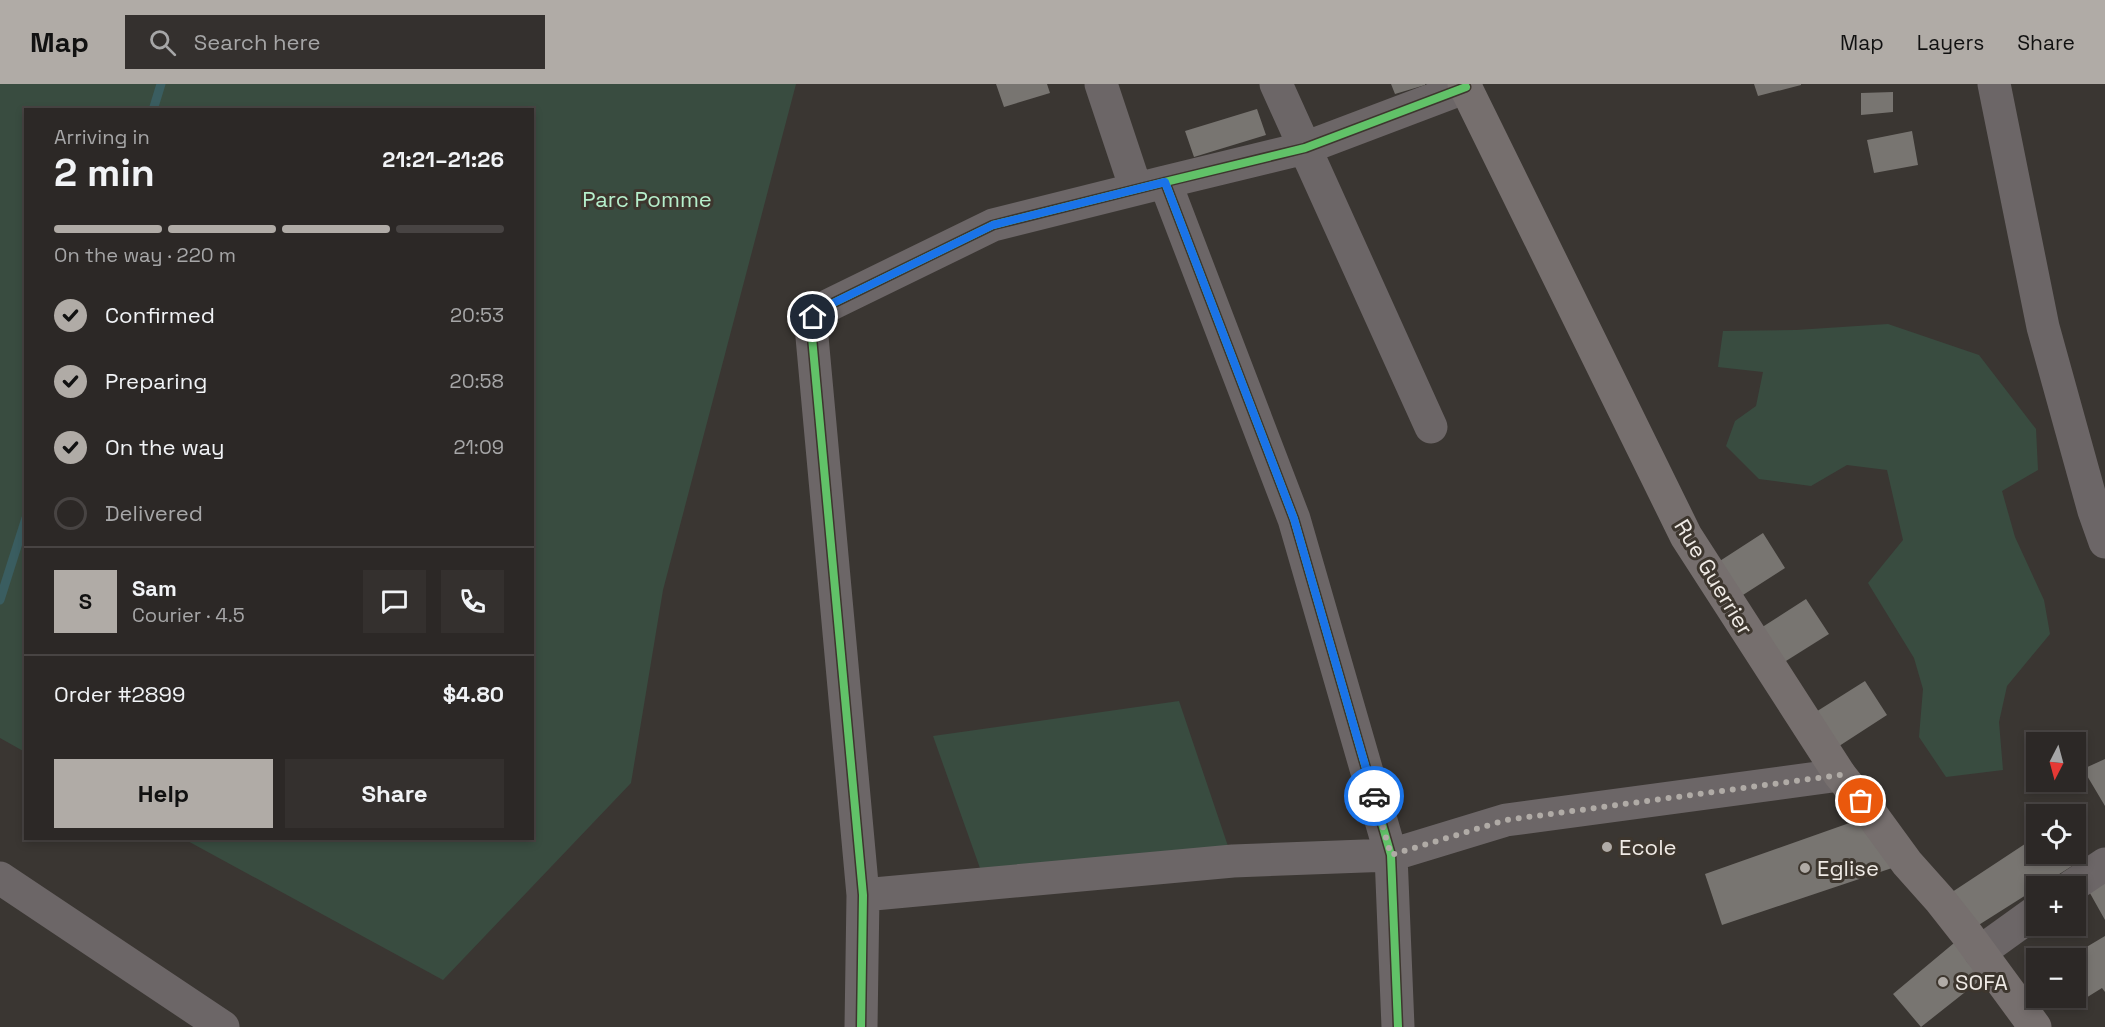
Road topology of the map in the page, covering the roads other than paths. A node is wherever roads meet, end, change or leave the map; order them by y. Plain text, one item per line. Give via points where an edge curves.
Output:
1 (1101, 84) edge
2 (1276, 84) edge
3 (1994, 84) edge
4 (1465, 86) edge
5 (1305, 148) junction
6 (1150, 186) junction
7 (1431, 427) dead end
8 (2105, 542) edge
9 (1840, 775) junction
10 (1391, 855) junction
11 (2105, 864) edge
12 (2086, 877) edge
13 (0, 878) edge
14 (863, 895) junction
15 (2026, 919) edge
16 (1980, 952) junction
17 (223, 1027) edge
18 (861, 1027) edge
19 (1398, 1027) edge
20 (2035, 1027) edge

1 - 6 street
2 - 5 street
3 - 8 street via 2043,327
4 - 5 street
4 - 9 main road, Rue Guerrier via 1686,536
5 - 6 street
5 - 7 street
6 - 10 street via 1294,519
6 - 14 street via 993,225 819,310 813,317
9 - 10 street via 1506,820
9 - 16 main road, Rue Guerrier
10 - 14 street via 1233,861
10 - 19 street
11 - 12 street
13 - 17 street
14 - 18 street
15 - 16 street
16 - 20 main road, Rue Guerrier

